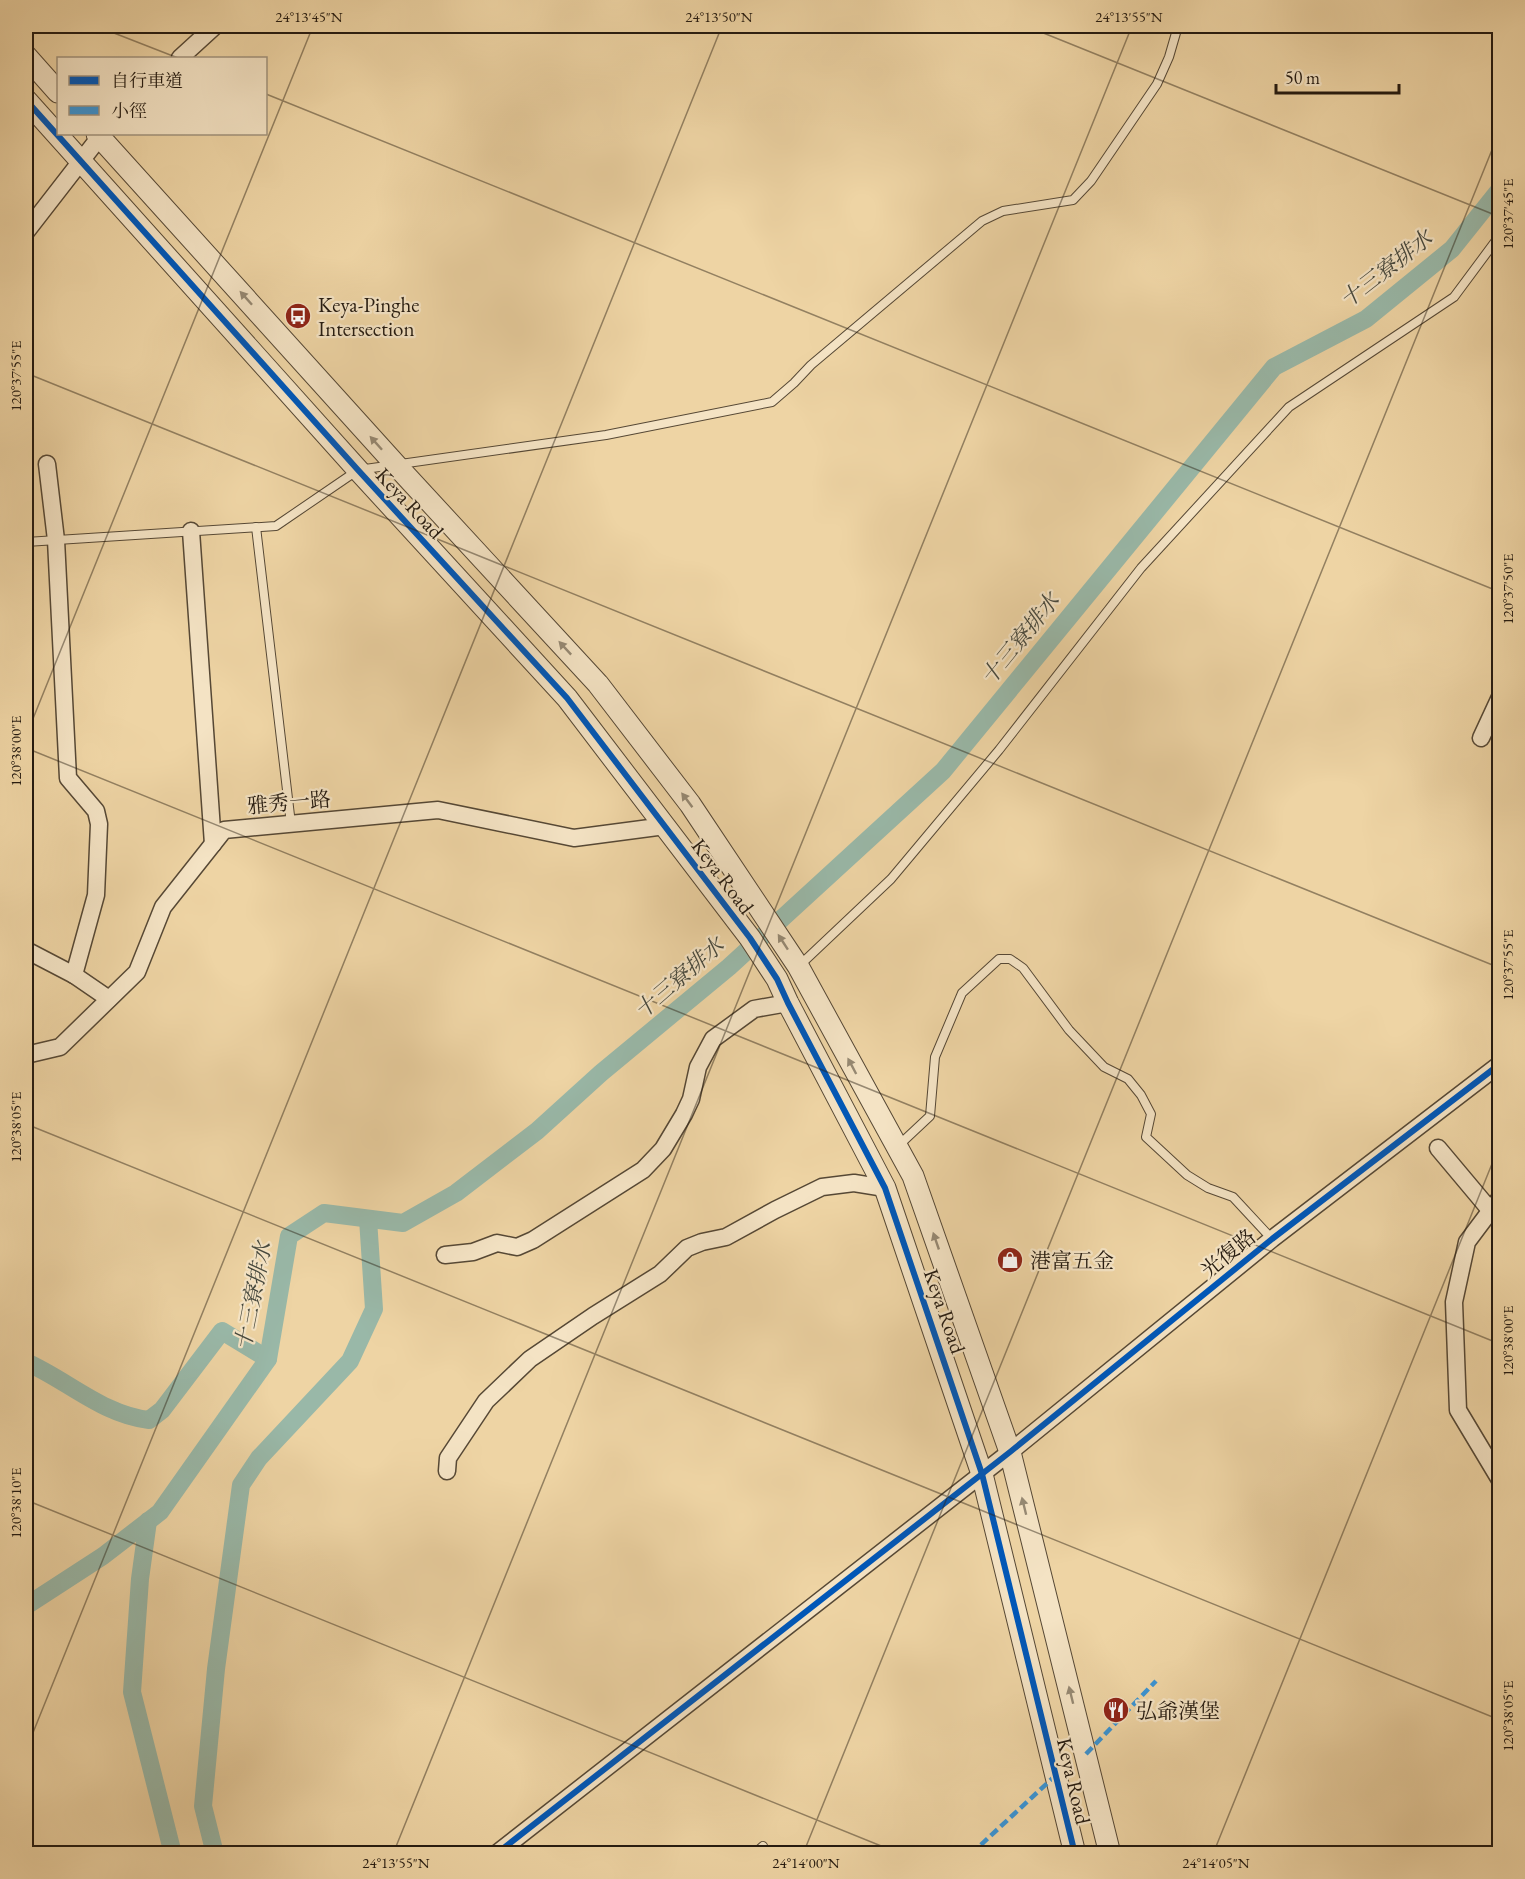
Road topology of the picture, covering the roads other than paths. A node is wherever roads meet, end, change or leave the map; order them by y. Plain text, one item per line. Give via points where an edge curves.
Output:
1 (215, 26) edge
2 (1178, 26) edge
3 (26, 56) edge
4 (181, 57) edge
5 (57, 91) edge
6 (26, 100) edge
7 (57, 134) edge
8 (58, 135) edge
9 (99, 135) edge
10 (101, 135) edge
11 (82, 162) junction
12 (26, 232) edge
13 (1498, 236) edge
14 (1500, 248) edge
15 (47, 464) dead end
16 (396, 465) junction
17 (358, 470) junction
18 (256, 527) junction
19 (191, 531) junction
20 (56, 540) junction
21 (26, 542) edge
22 (1500, 697) edge
23 (1481, 738) dead end
24 (291, 824) junction
25 (665, 826) junction
26 (213, 844) junction
27 (26, 950) edge
28 (798, 966) junction
29 (74, 975) junction
30 (109, 999) junction
31 (788, 1003) junction
32 (26, 1055) edge
33 (1500, 1064) edge
34 (896, 1147) junction
35 (1438, 1148) dead end
36 (885, 1188) junction
37 (1495, 1204) edge
38 (1272, 1239) junction
39 (445, 1255) dead end
40 (1010, 1452) junction
41 (447, 1471) dead end
42 (982, 1474) junction
43 (1500, 1480) edge
44 (763, 1846) dead end
45 (496, 1854) edge
46 (754, 1854) edge
47 (1075, 1854) edge
48 (1110, 1854) edge

1 - 4 street
2 - 16 lane via 1157,84 1091,181 1073,200 1003,211 982,220 772,402 606,435
3 - 5 street
6 - 7 street, Keya Road
8 - 11 street, Keya Road
9 - 11 street
16 -> 10 street, Keya Road
11 - 12 street
11 - 17 street, Keya Road
13 - 14 lane
13 - 28 lane via 1454,297 1289,407 1141,568 999,750 891,879
15 - 20 street
16 - 17 lane
28 -> 16 street, Keya Road via 690,804 598,684
17 - 18 lane via 276,526
17 - 25 street, Keya Road via 567,698
18 - 19 lane
18 - 24 lane
19 - 20 lane
19 - 26 street
20 - 21 lane
20 - 29 street via 68,778 96,811 99,824 96,895
22 - 23 street
24 - 25 street, 雅秀一路 via 438,810 574,838
24 - 26 street, 雅秀一路 via 224,830
25 - 31 street, Keya Road via 750,938
26 - 30 street, 雅秀一路 via 163,907 137,972
27 - 29 street
34 -> 28 street, Keya Road
29 - 30 street
30 - 32 street, 雅秀一路 via 60,1047
31 - 36 street, Keya Road
31 - 39 street via 754,1009 713,1039 698,1066 684,1114 663,1149 643,1170 517,1247 497,1243 473,1252
33 - 38 street, 光復路
34 - 38 lane via 930,1116 935,1057 962,993 999,959 1011,960 1023,968 1097,1059 1128,1079 1141,1095 1151,1114 1146,1137 1187,1175 1233,1197
40 -> 34 street, Keya Road via 913,1176
35 - 37 street
36 - 41 street via 854,1183 822,1187 726,1237 687,1248 660,1274 530,1359 486,1401 448,1458
36 - 42 street, Keya Road
37 - 43 street via 1467,1242 1454,1302 1458,1410
38 - 40 street, 光復路
40 - 42 street, 光復路
48 -> 40 street, Keya Road
42 - 45 street, 光復路
42 - 47 street, Keya Road
44 - 46 lane

